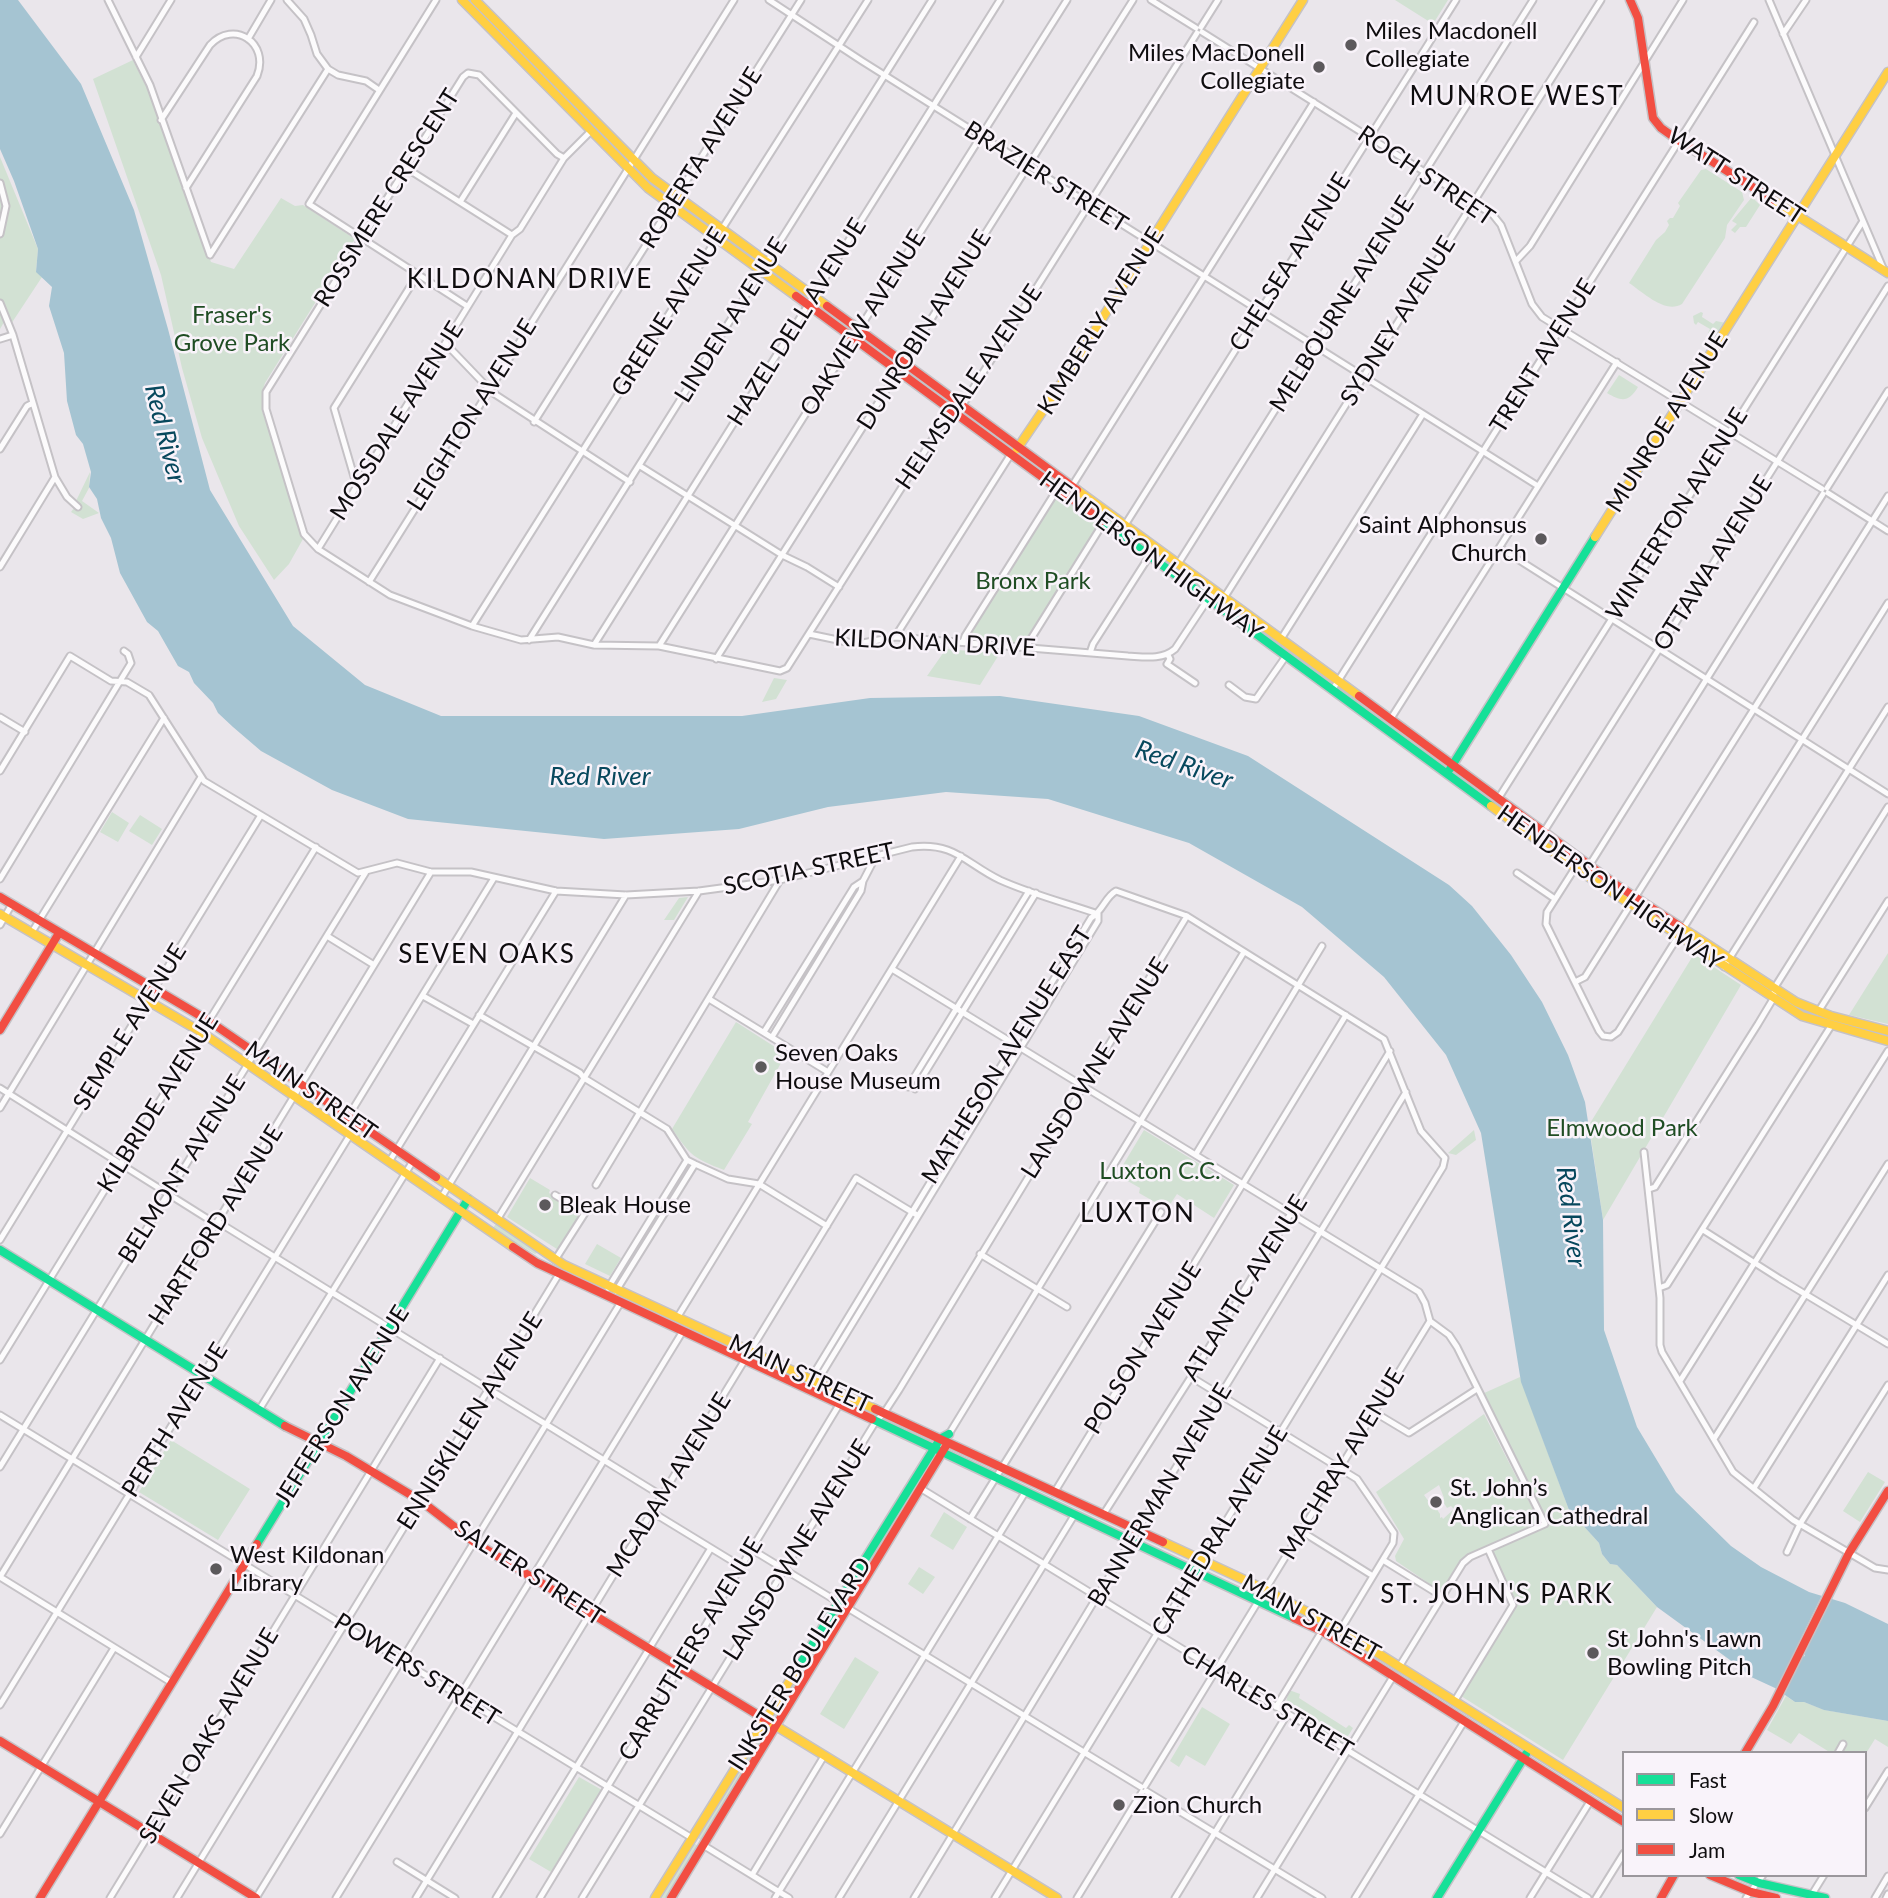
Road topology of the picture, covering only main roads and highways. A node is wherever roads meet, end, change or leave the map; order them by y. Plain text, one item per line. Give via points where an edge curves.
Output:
1 (462, 0) edge
2 (475, 0) edge
3 (1303, 0) edge
4 (1630, 0) edge
5 (521, 53) junction
6 (1888, 72) edge
7 (561, 93) junction
8 (1798, 216) junction
9 (1888, 273) edge
10 (856, 334) junction
11 (1019, 447) junction
12 (1011, 453) junction
13 (1292, 648) junction
14 (1286, 656) junction
15 (1335, 685) junction
16 (1450, 769) junction
17 (0, 897) edge
18 (1633, 901) junction
19 (2, 918) edge
20 (60, 933) junction
21 (52, 944) junction
22 (0, 1030) edge
23 (1888, 1031) edge
24 (1888, 1041) edge
25 (348, 1117) junction
26 (332, 1123) junction
27 (366, 1129) junction
28 (350, 1135) junction
29 (468, 1199) junction
30 (461, 1212) junction
31 (0, 1250) edge
32 (542, 1251) junction
33 (527, 1257) junction
34 (945, 1439) junction
35 (318, 1443) junction
36 (939, 1450) junction
37 (1888, 1491) edge
38 (765, 1721) junction
39 (776, 1727) junction
40 (0, 1741) edge
41 (1529, 1749) junction
42 (1746, 1751) edge
43 (1523, 1758) junction
44 (100, 1801) junction
45 (1622, 1807) edge
46 (1622, 1821) edge
47 (1673, 1877) edge
48 (1714, 1877) edge
49 (1761, 1879) edge
50 (1748, 1895) edge
51 (1811, 1896) edge
52 (40, 1898) edge
53 (256, 1898) edge
54 (655, 1898) edge
55 (671, 1898) edge
56 (1057, 1898) edge
57 (1437, 1898) edge
58 (1661, 1898) edge
59 (1776, 1898) edge
60 (1825, 1898) edge

1 - 5 main road, HENDERSON HIGHWAY
2 - 5 main road, HENDERSON HIGHWAY
3 - 11 main road, KIMBERLY AVENUE
4 - 8 main road, WATT STREET via 1638,18 1653,118 1661,128
5 - 7 main road, HENDERSON HIGHWAY
6 - 8 main road, MUNROE AVENUE
7 - 10 main road, HENDERSON HIGHWAY via 677,196 814,296
7 - 10 main road, HENDERSON HIGHWAY via 628,169 672,205
8 - 9 main road, WATT STREET
8 - 16 main road, MUNROE AVENUE
10 - 11 main road, HENDERSON HIGHWAY via 904,362
10 - 12 main road, HENDERSON HIGHWAY via 898,371
11 - 12 main road, KIMBERLY AVENUE
11 - 13 main road, HENDERSON HIGHWAY
12 - 14 main road, HENDERSON HIGHWAY
13 - 14 main road
13 - 15 main road, HENDERSON HIGHWAY
14 - 15 main road, HENDERSON HIGHWAY
15 - 16 main road, HENDERSON HIGHWAY via 1391,720
15 - 16 main road, HENDERSON HIGHWAY via 1385,728
16 - 18 main road, HENDERSON HIGHWAY via 1544,832
16 - 18 main road, HENDERSON HIGHWAY via 1493,808 1575,868
17 - 20 main road, MAIN STREET
18 - 23 main road, HENDERSON HIGHWAY via 1796,1002
18 - 24 main road, HENDERSON HIGHWAY via 1677,936 1802,1016
19 - 21 main road, MAIN STREET
20 - 21 main road
20 - 25 main road, MAIN STREET via 209,1021
21 - 22 main road
21 - 26 main road, MAIN STREET via 201,1032
25 - 26 main road
25 - 27 main road, MAIN STREET
26 - 28 main road, MAIN STREET
27 - 28 main road
27 - 29 main road, MAIN STREET
28 - 30 main road, MAIN STREET
29 - 30 main road, JEFFERSON AVENUE
29 - 32 main road, MAIN STREET
30 - 33 main road, MAIN STREET
30 - 35 main road, JEFFERSON AVENUE
31 - 35 main road, SALTER STREET
32 - 33 main road
32 - 34 main road, MAIN STREET
33 - 36 main road, MAIN STREET
34 - 36 main road, INKSTER BOULEVARD
34 - 41 main road, MAIN STREET via 1328,1622
35 - 38 main road, SALTER STREET via 421,1501 474,1542
35 - 44 main road, JEFFERSON AVENUE
36 - 38 main road, INKSTER BOULEVARD via 915,1479
36 - 39 main road, INKSTER BOULEVARD via 921,1489
36 - 43 main road, MAIN STREET via 1322,1631
37 - 42 main road via 1849,1553
38 - 39 main road, SALTER STREET
38 - 54 main road, INKSTER BOULEVARD
39 - 55 main road, INKSTER BOULEVARD
39 - 56 main road, SALTER STREET
40 - 44 main road
41 - 43 main road
41 - 45 main road, MAIN STREET
43 - 46 main road, MAIN STREET
43 - 57 main road
44 - 52 main road, JEFFERSON AVENUE
44 - 53 main road
47 - 58 main road
48 - 50 main road
49 - 51 main road
50 - 59 main road
51 - 60 main road

